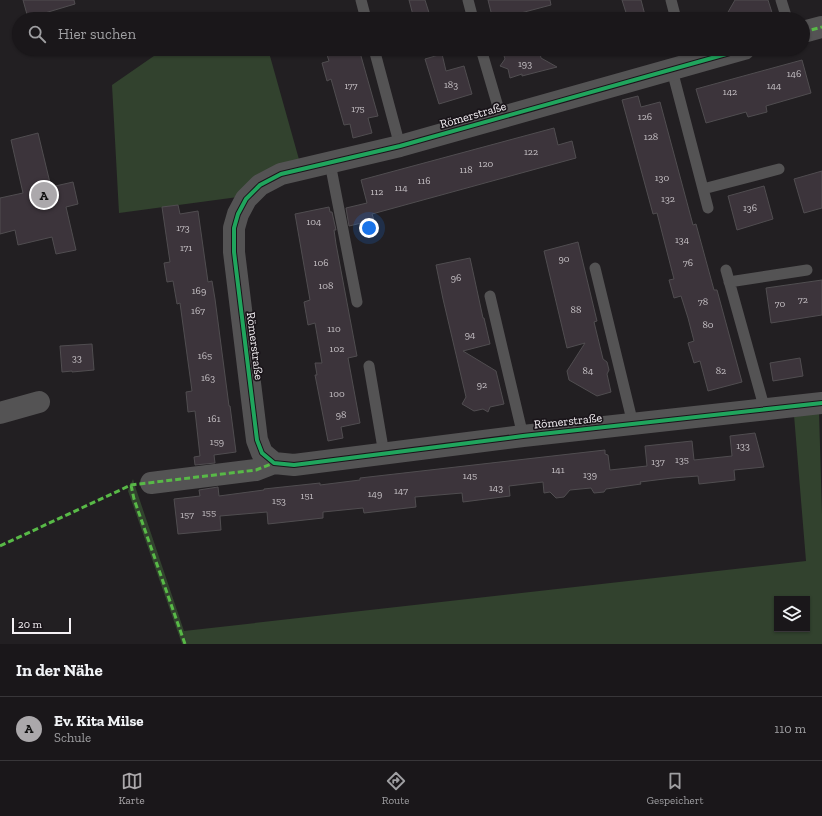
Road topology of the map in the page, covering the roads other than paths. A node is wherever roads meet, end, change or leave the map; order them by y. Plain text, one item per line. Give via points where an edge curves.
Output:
1 (361, 0) edge
2 (468, 0) edge
3 (671, 0) edge
4 (781, 0) edge
5 (364, 12) edge
6 (471, 12) edge
7 (674, 12) edge
8 (785, 12) edge
9 (822, 27) edge
10 (810, 30) edge
11 (376, 56) edge
12 (483, 56) edge
13 (708, 56) edge
14 (682, 61) edge
15 (501, 118) junction
16 (400, 146) junction
17 (330, 163) junction
18 (779, 169) dead end
19 (703, 189) junction
20 (708, 208) dead end
21 (595, 268) dead end
22 (726, 270) dead end
23 (807, 270) dead end
24 (729, 282) junction
25 (490, 296) dead end
26 (357, 302) dead end
27 (369, 366) dead end
28 (40, 402) dead end
29 (822, 403) edge
30 (765, 410) junction
31 (0, 413) edge
32 (633, 424) junction
33 (523, 436) junction
34 (384, 454) junction
35 (274, 463) junction
36 (151, 483) dead end

1 - 5 lane
2 - 6 lane
3 - 7 lane
4 - 8 lane
9 - 10 street
11 - 16 lane
12 - 15 lane
13 - 14 street, Römerstraße
14 - 15 street, Römerstraße
14 - 19 lane
15 - 16 street, Römerstraße
16 - 17 street, Römerstraße
17 - 26 lane
17 - 35 street, Römerstraße via 281,174 260,185 246,199 234,228 234,252 257,440 262,453
18 - 19 lane
19 - 20 lane
21 - 32 lane
22 - 24 lane
23 - 24 lane
24 - 30 lane
25 - 33 lane
27 - 34 lane
28 - 31 street
29 - 30 street, Römerstraße
30 - 32 street, Römerstraße
32 - 33 street, Römerstraße
33 - 34 street, Römerstraße
34 - 35 street, Römerstraße via 294,464
35 - 36 street via 256,470

